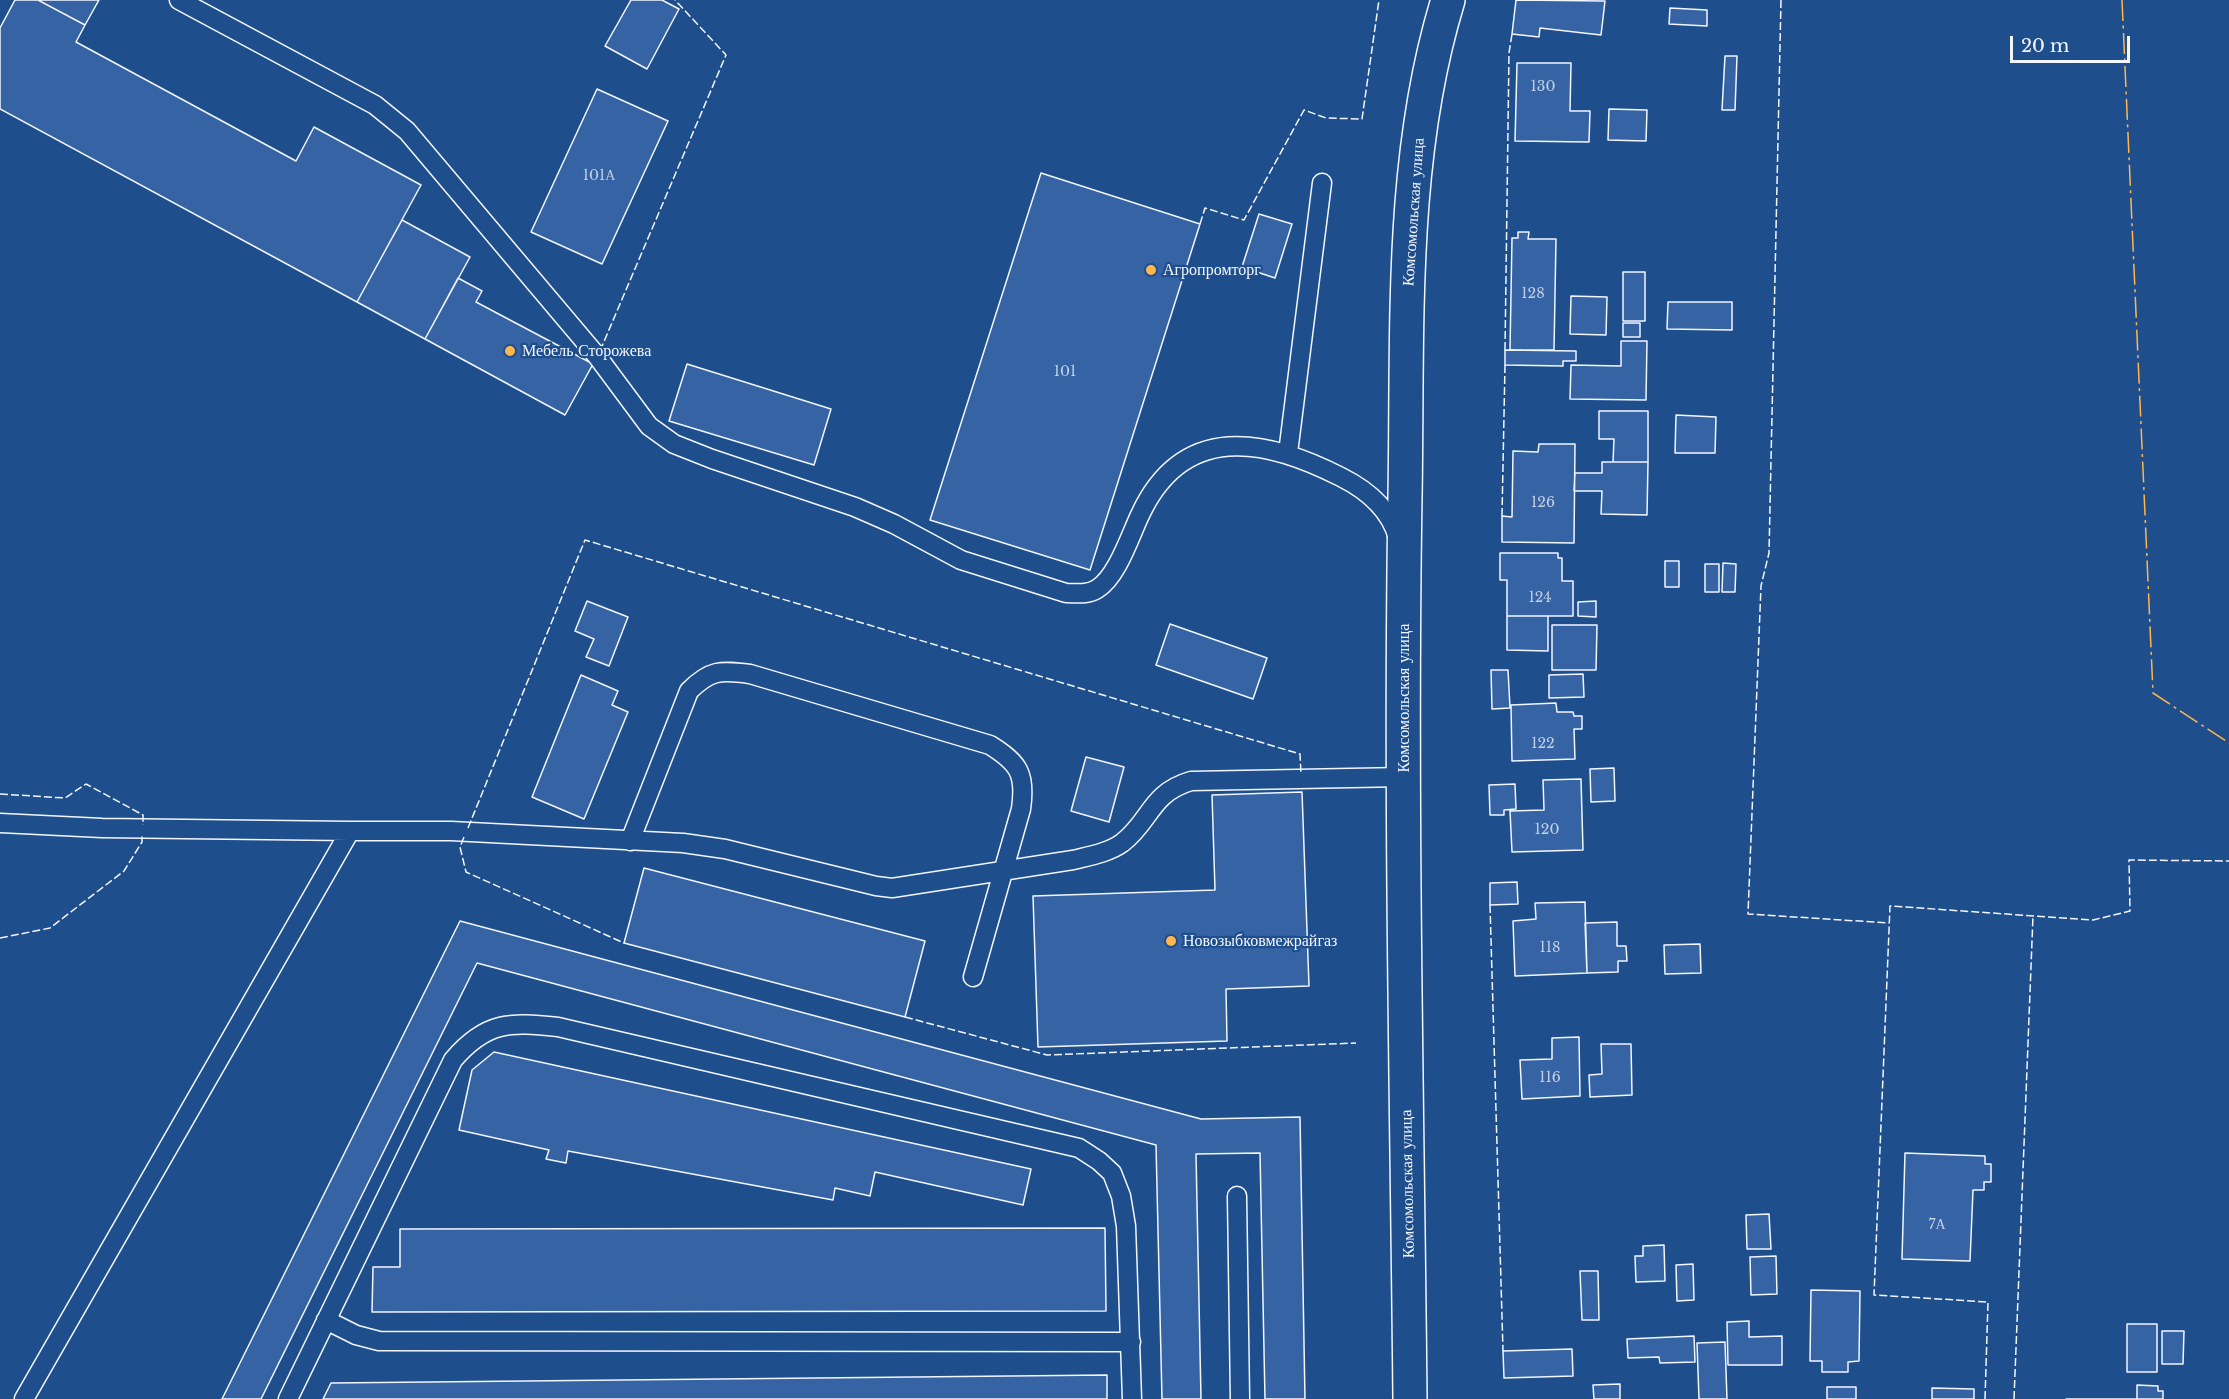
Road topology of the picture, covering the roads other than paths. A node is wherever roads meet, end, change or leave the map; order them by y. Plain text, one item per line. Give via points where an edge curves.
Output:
1 (179, 0) edge
2 (1448, 0) edge
3 (1322, 183) dead end
4 (1288, 453) junction
5 (1404, 560) junction
6 (1404, 777) junction
7 (0, 823) edge
8 (350, 831) junction
9 (630, 841) junction
10 (1004, 871) junction
11 (973, 977) dead end
12 (1237, 1196) dead end
13 (326, 1320) junction
14 (1131, 1342) junction
15 (24, 1399) edge
16 (288, 1399) edge
17 (1132, 1399) edge
18 (1240, 1399) edge
19 (1410, 1399) edge

1 - 4 lane via 375,105 407,131 597,356 649,426 674,444 855,507 962,560 1066,593 1084,594 1098,588 1109,576 1155,489 1190,457 1211,449 1237,446
2 - 5 street, Комсомольская улица via 1424,100 1414,174 1409,242
3 - 4 lane
4 - 5 lane via 1334,473 1372,496 1388,515
5 - 6 street, Комсомольская улица
6 - 10 lane via 1191,782 1174,786 1162,795 1135,831 1099,854
6 - 19 street, Комсомольская улица
7 - 8 lane
8 - 9 lane via 451,831
8 - 15 lane
9 - 10 lane via 725,849 892,888
9 - 10 lane via 689,692 704,677 727,671 750,674 990,745 1010,758 1022,775 1024,791
10 - 11 lane
12 - 18 lane
13 - 14 lane via 379,1341
13 - 14 lane via 453,1060 484,1032 529,1024 558,1027 1079,1148 1112,1173 1121,1196
13 - 16 lane
14 - 17 lane

